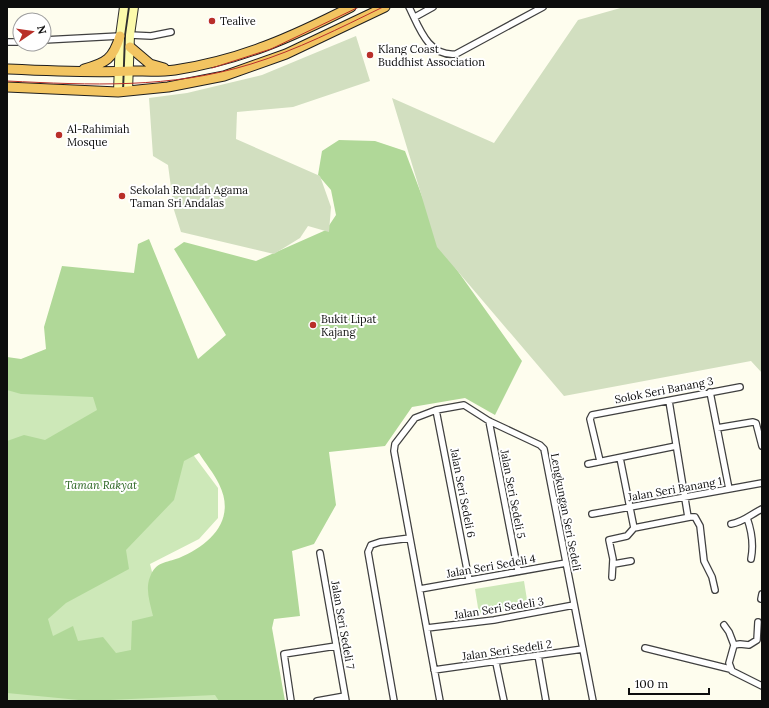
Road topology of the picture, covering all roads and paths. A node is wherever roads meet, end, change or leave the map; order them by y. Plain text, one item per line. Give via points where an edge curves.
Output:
1 (124, 7) edge
2 (134, 7) edge
3 (351, 7) edge
4 (385, 7) edge
5 (409, 7) edge
6 (434, 7) edge
7 (543, 7) edge
8 (414, 17) junction
9 (171, 32) dead end
10 (130, 35) junction
11 (120, 36) junction
12 (52, 40) edge
13 (130, 47) junction
14 (7, 69) edge
15 (173, 70) junction
16 (75, 72) junction
17 (119, 72) junction
18 (130, 72) junction
19 (7, 87) edge
20 (128, 91) junction
21 (118, 92) junction
22 (740, 387) dead end
23 (710, 392) junction
24 (668, 401) junction
25 (436, 410) junction
26 (489, 421) junction
27 (717, 428) junction
28 (676, 446) junction
29 (762, 446) edge
30 (620, 458) junction
31 (600, 461) junction
32 (588, 464) dead end
33 (762, 483) edge
34 (729, 489) junction
35 (685, 496) junction
36 (630, 507) junction
37 (762, 509) edge
38 (592, 514) dead end
39 (688, 517) junction
40 (747, 518) junction
41 (731, 524) dead end
42 (634, 528) junction
43 (410, 538) junction
44 (320, 553) dead end
45 (751, 560) dead end
46 (631, 561) dead end
47 (566, 563) junction
48 (614, 564) junction
49 (518, 571) junction
50 (612, 577) dead end
51 (470, 580) junction
52 (420, 589) junction
53 (714, 590) dead end
54 (574, 605) junction
55 (758, 622) dead end
56 (724, 625) dead end
57 (427, 628) junction
58 (734, 645) junction
59 (336, 646) junction
60 (645, 648) dead end
61 (583, 649) junction
62 (538, 655) junction
63 (496, 662) junction
64 (730, 669) junction
65 (434, 670) junction
66 (762, 686) edge
67 (346, 698) edge
68 (291, 701) edge
69 (316, 701) edge
70 (394, 701) edge
71 (440, 701) edge
72 (504, 701) edge
73 (546, 701) edge
74 (593, 701) edge

1 - 11 main road
2 - 10 main road
3 - 15 highway via 302,32 260,49 204,65
4 - 20 highway via 264,64 198,82
5 - 8 street
6 - 8 street
7 - 8 street via 456,54 436,49 429,44
9 - 10 street via 151,36
10 - 13 main road
11 - 12 street
11 - 16 highway via 117,46 106,62
11 - 17 main road
13 - 15 highway via 150,64
13 - 18 main road
14 - 16 highway
15 - 18 highway
16 - 17 highway
17 - 18 highway
17 - 21 main road
18 - 20 main road
19 - 21 highway
20 - 21 highway
22 - 23 street, Solok Seri Banang 3
23 - 24 street, Solok Seri Banang 3
23 - 27 street
24 - 28 street
24 - 31 street, Solok Seri Banang 3 via 592,415 590,419
25 - 26 street, Lengkungan Seri Sedeli via 464,405
25 - 43 street, Lengkungan Seri Sedeli via 415,418 395,444 394,451
25 - 51 street, Jalan Seri Sedeli 6
26 - 47 street, Lengkungan Seri Sedeli via 540,445 544,450
26 - 49 street, Jalan Seri Sedeli 5
27 - 29 street via 748,422 756,423
27 - 34 street
28 - 30 street
28 - 35 street
30 - 31 street
30 - 36 street
31 - 32 street
33 - 34 street, Jalan Seri Banang 1
34 - 35 street, Jalan Seri Banang 1
35 - 36 street, Jalan Seri Banang 1
35 - 39 street
36 - 38 street, Jalan Seri Banang 1
36 - 42 street
37 - 40 street
39 - 42 street
39 - 53 street via 696,517 698,520 704,561 712,577
40 - 41 street
40 - 45 street via 752,533
42 - 48 street via 627,536 609,540
43 - 52 street, Lengkungan Seri Sedeli
43 - 70 street via 380,542 372,545 368,552
44 - 59 street, Jalan Seri Sedeli 7
46 - 48 street
47 - 49 street, Jalan Seri Sedeli 4
47 - 54 street, Lengkungan Seri Sedeli
48 - 50 street
49 - 51 street, Jalan Seri Sedeli 4
51 - 52 street, Jalan Seri Sedeli 4
52 - 57 street, Lengkungan Seri Sedeli
54 - 57 street, Jalan Seri Sedeli 3 via 501,619
54 - 61 street, Lengkungan Seri Sedeli
55 - 58 street via 757,640 754,643
56 - 58 street
57 - 65 street, Lengkungan Seri Sedeli
58 - 64 street
59 - 67 street, Jalan Seri Sedeli 7
59 - 68 street via 284,654
60 - 64 street
61 - 62 street, Jalan Seri Sedeli 2
61 - 74 street, Lengkungan Seri Sedeli
62 - 63 street, Jalan Seri Sedeli 2
62 - 73 street
63 - 65 street, Jalan Seri Sedeli 2
63 - 72 street
64 - 66 street
65 - 71 street, Lengkungan Seri Sedeli
67 - 69 street

